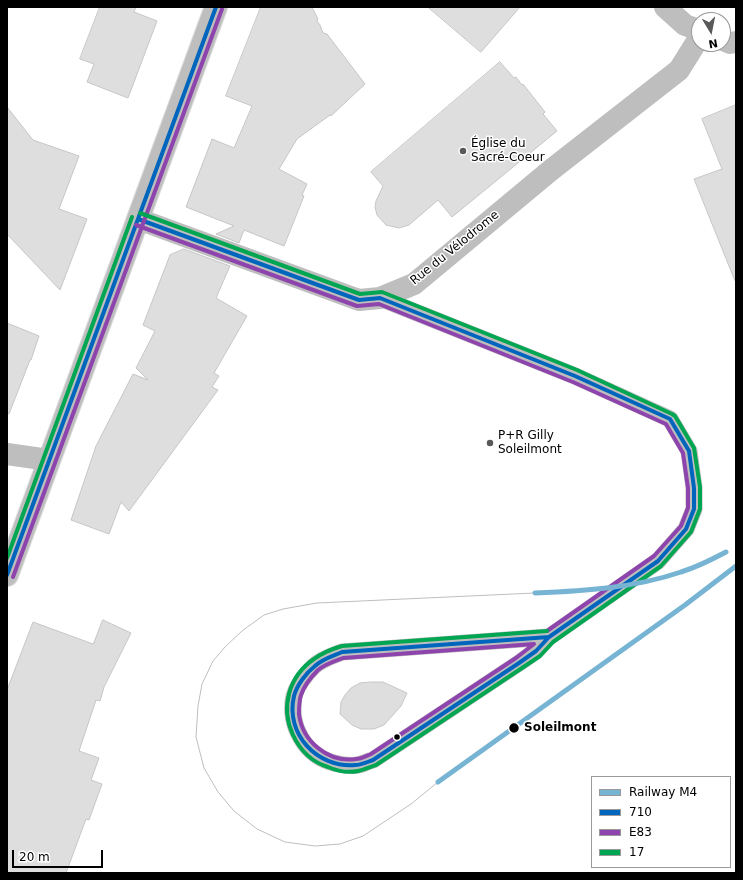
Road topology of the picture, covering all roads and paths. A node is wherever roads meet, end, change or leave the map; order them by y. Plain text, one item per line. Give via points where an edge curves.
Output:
1 (216, 7) edge
2 (665, 7) edge
3 (691, 27) edge
4 (691, 51) edge
5 (138, 219) junction
6 (380, 298) junction
7 (7, 454) edge
8 (49, 460) junction
9 (7, 575) edge
10 (549, 637) junction

1 - 5 street
2 - 3 street
4 - 6 street, Rue du Vélodrome via 679,70 551,170 414,284
5 - 6 street, Rue du Vélodrome via 359,300
5 - 8 street
6 - 10 lane via 569,374 670,419 689,451 694,509 686,529 658,561
7 - 8 street
8 - 9 street
10 - 10 lane via 342,652 314,666 301,681 295,695 295,726 302,741 313,753 326,761 358,765 373,760 519,663 536,651

